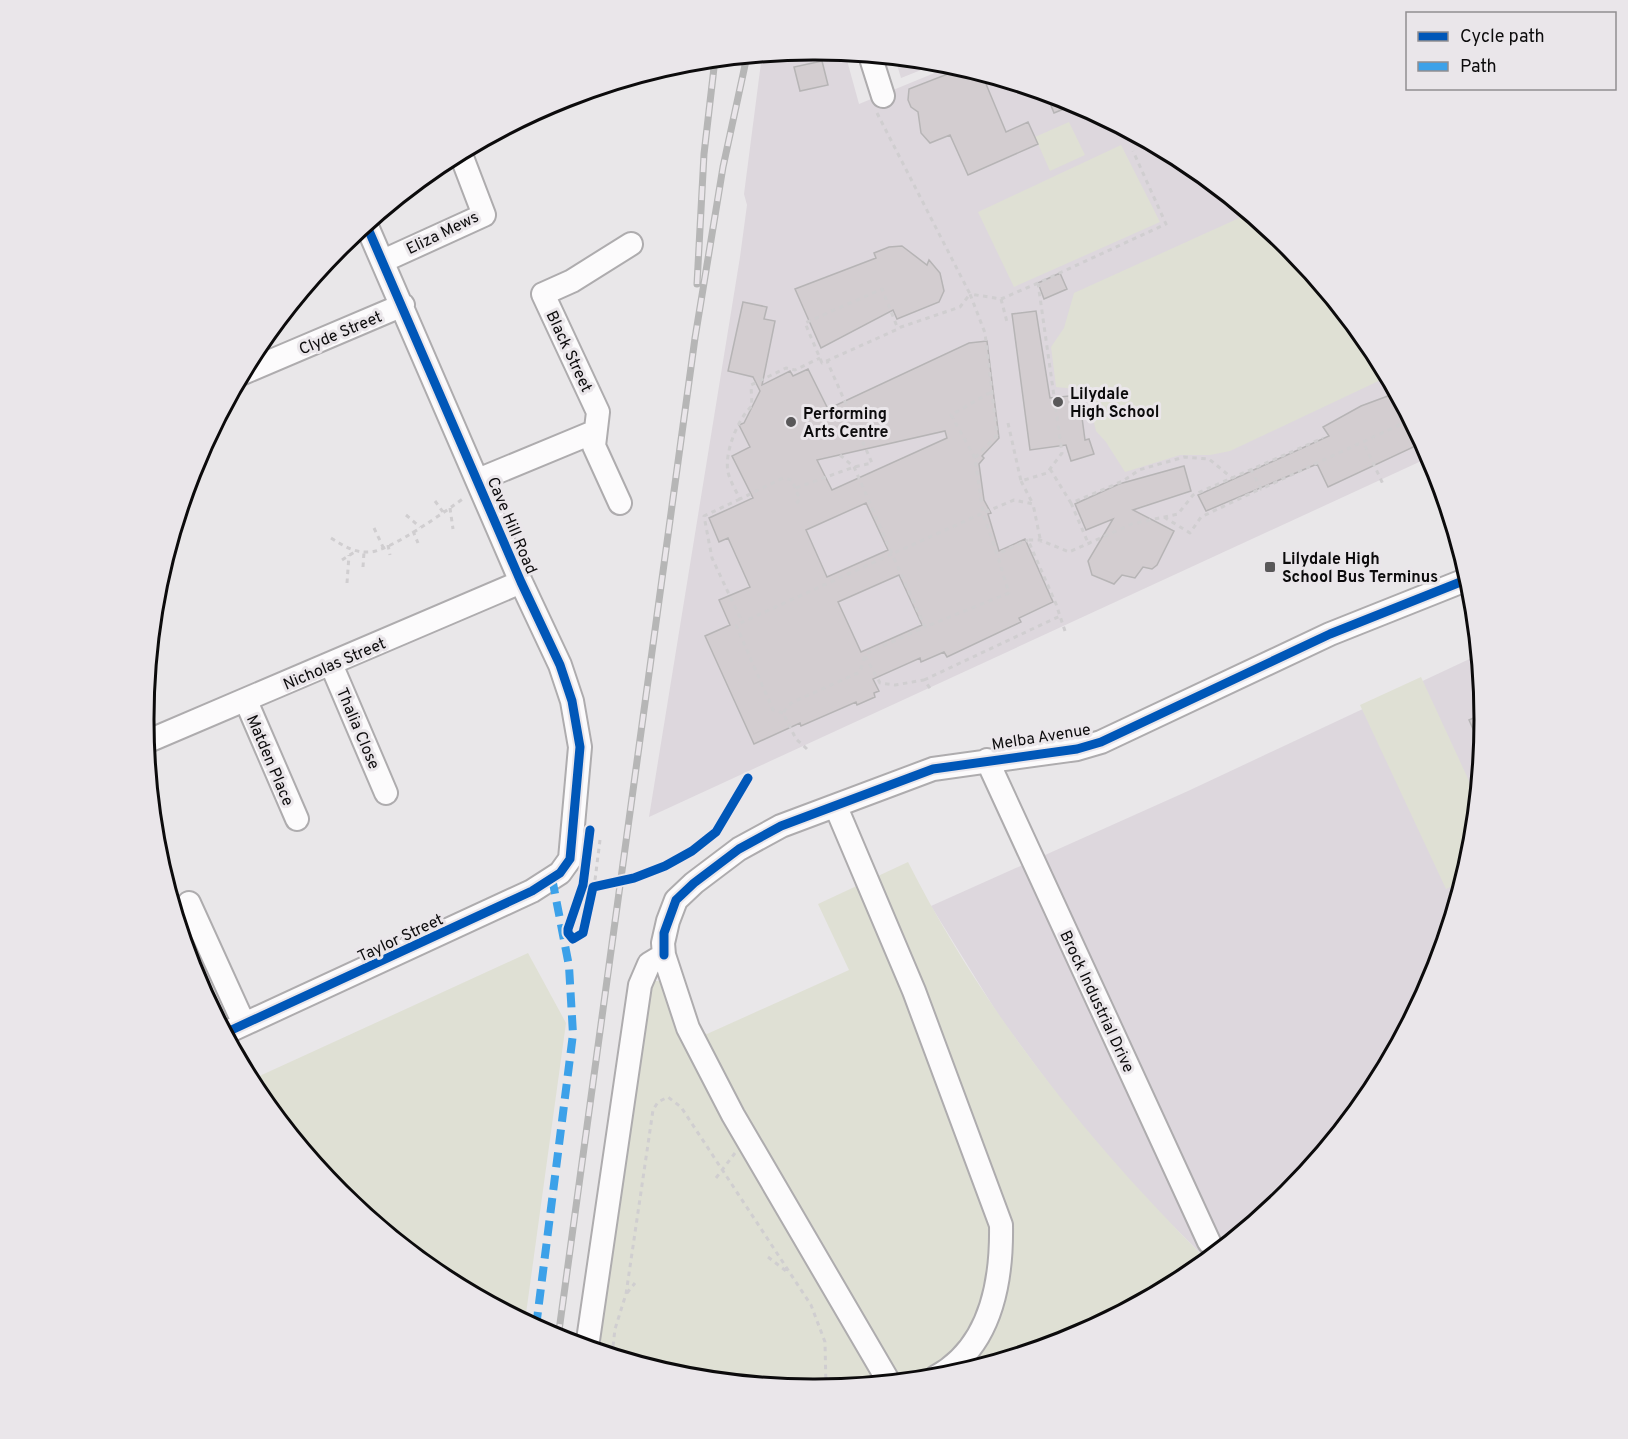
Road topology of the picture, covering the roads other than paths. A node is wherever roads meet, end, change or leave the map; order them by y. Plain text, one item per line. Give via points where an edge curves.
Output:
1 (871, 63) edge
2 (879, 104) road end
3 (463, 161) edge
4 (370, 233) edge
5 (632, 244) dead end
6 (383, 261) junction
7 (404, 305) junction
8 (262, 359) edge
9 (594, 432) junction
10 (479, 483) junction
11 (620, 503) dead end
12 (521, 582) junction
13 (1459, 583) edge
14 (331, 664) junction
15 (246, 700) junction
16 (155, 738) edge
17 (987, 760) junction
18 (386, 793) dead end
19 (836, 807) junction
20 (297, 819) dead end
21 (587, 842) joint
22 (189, 903) dead end
23 (663, 955) junction
24 (235, 1029) edge
25 (1209, 1242) dead end
26 (588, 1339) edge
27 (953, 1364) edge
28 (885, 1375) edge

1 - 2 street
3 - 6 street, Eliza Mews via 484,215
4 - 6 street, Cave Hill Road
5 - 9 street, Black Street via 543,294 598,412
6 - 7 street, Cave Hill Road
7 - 8 street, Clyde Street
7 - 10 street, Cave Hill Road
9 - 10 street
9 - 11 street, Black Street via 594,446
10 - 12 street, Cave Hill Road
12 - 14 street, Nicholas Street
12 - 21 street, Cave Hill Road via 560,665 572,702 580,747
13 - 17 street, Melba Avenue via 1330,634 1101,742 1057,752
14 - 15 street, Nicholas Street
14 - 18 street, Thalia Close
15 - 16 street, Nicholas Street
15 - 20 street, Matden Place
17 - 19 street, Melba Avenue via 912,775
17 - 25 street, Brock Industrial Drive
19 - 23 street, Melba Avenue via 739,849 694,883 676,900 664,933
19 - 27 street via 914,991 1001,1225 1002,1263 994,1303 978,1336
21 - 24 street, Taylor Street via 560,873 532,891
22 - 24 street
23 - 26 street via 649,964 640,985
23 - 28 street via 688,1028 749,1143

